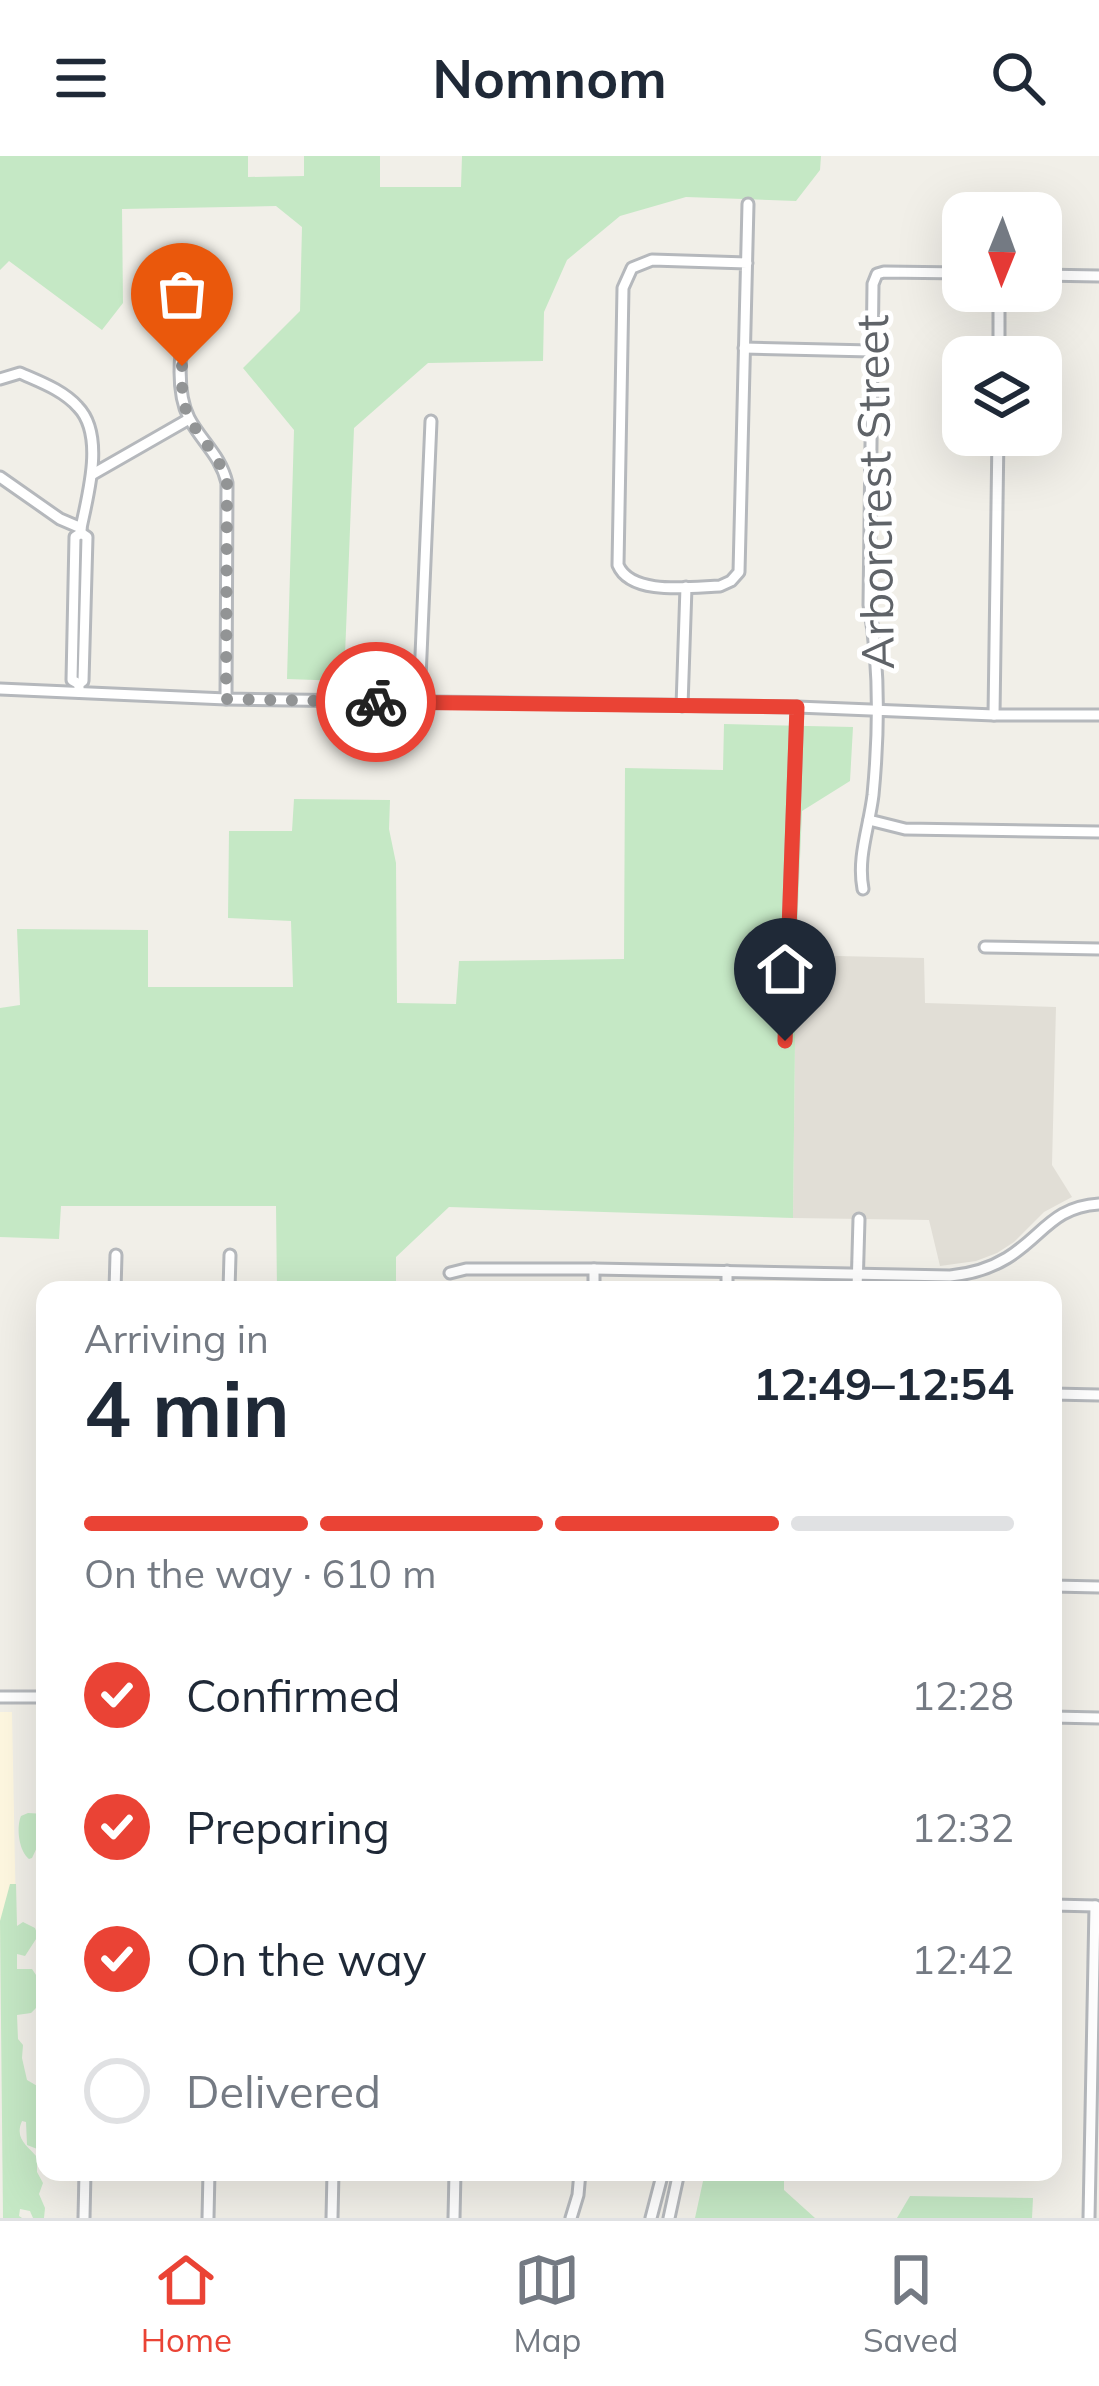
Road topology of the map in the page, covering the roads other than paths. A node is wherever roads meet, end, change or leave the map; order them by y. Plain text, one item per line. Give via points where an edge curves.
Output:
1 (748, 204) dead end
2 (747, 263) junction
3 (942, 272) edge
4 (1062, 275) edge
5 (1099, 276) edge
6 (194, 287) dead end
7 (744, 348) junction
8 (871, 351) junction
9 (0, 379) edge
10 (189, 419) junction
11 (431, 421) dead end
12 (998, 456) edge
13 (93, 474) junction
14 (0, 477) edge
15 (81, 530) junction
16 (686, 587) junction
17 (79, 688) junction
18 (0, 689) edge
19 (226, 699) junction
20 (419, 702) junction
21 (682, 706) junction
22 (797, 707) junction
23 (876, 710) junction
24 (994, 715) junction
25 (1099, 715) edge
26 (869, 820) junction
27 (1099, 832) edge
28 (863, 889) dead end
29 (985, 947) dead end
30 (1099, 950) edge
31 (785, 1041) dead end
32 (1099, 1204) edge
33 (859, 1219) dead end
34 (116, 1255) dead end
35 (230, 1255) dead end
36 (594, 1269) junction
37 (727, 1271) junction
38 (450, 1273) dead end
39 (859, 1275) junction
40 (116, 1281) edge
41 (230, 1281) edge
42 (594, 1281) edge
43 (727, 1281) edge
44 (858, 1281) edge
45 (1062, 1394) edge
46 (1099, 1395) edge
47 (1062, 1586) edge
48 (1099, 1587) edge
49 (0, 1696) edge
50 (36, 1697) edge
51 (1062, 1717) edge
52 (1099, 1718) edge
53 (1062, 1905) edge
54 (1097, 1906) edge
55 (85, 2181) edge
56 (209, 2181) edge
57 (333, 2181) edge
58 (455, 2181) edge
59 (579, 2181) edge
60 (661, 2181) edge
61 (678, 2181) edge
62 (84, 2218) edge
63 (208, 2218) edge
64 (332, 2218) edge
65 (454, 2218) edge
66 (571, 2218) edge
67 (651, 2218) edge
68 (669, 2218) edge
69 (1089, 2218) edge

1 - 2 street
2 - 7 street
2 - 16 street via 652,260 632,268 623,288 618,565 636,584
3 - 8 street, Arborcrest Street via 877,274
4 - 5 street
6 - 10 street via 182,329
7 - 8 street
7 - 16 street via 739,572 720,586
8 - 23 street, Arborcrest Street via 868,604
9 - 13 street via 20,373 80,408
10 - 13 street
10 - 19 street via 227,483
11 - 20 street
12 - 24 street
13 - 15 street
14 - 15 street
15 - 17 street via 73,658
16 - 21 street
17 - 18 street
17 - 19 street
19 - 20 street
20 - 21 street
21 - 22 street
22 - 23 street
22 - 31 street
23 - 24 street
23 - 26 street, Arborcrest Street
24 - 25 street
26 - 27 street via 905,829
26 - 28 street, Arborcrest Street
29 - 30 street
32 - 39 street via 1067,1210 981,1271
33 - 39 street
34 - 40 street
35 - 41 street
36 - 37 street
36 - 38 street
36 - 42 street
37 - 39 street
37 - 43 street
39 - 44 street
45 - 46 street
47 - 48 street
49 - 50 street
51 - 52 street
53 - 54 street
54 - 69 street
55 - 62 street
56 - 63 street
57 - 64 street
58 - 65 street
59 - 66 street
60 - 67 street
61 - 68 street

